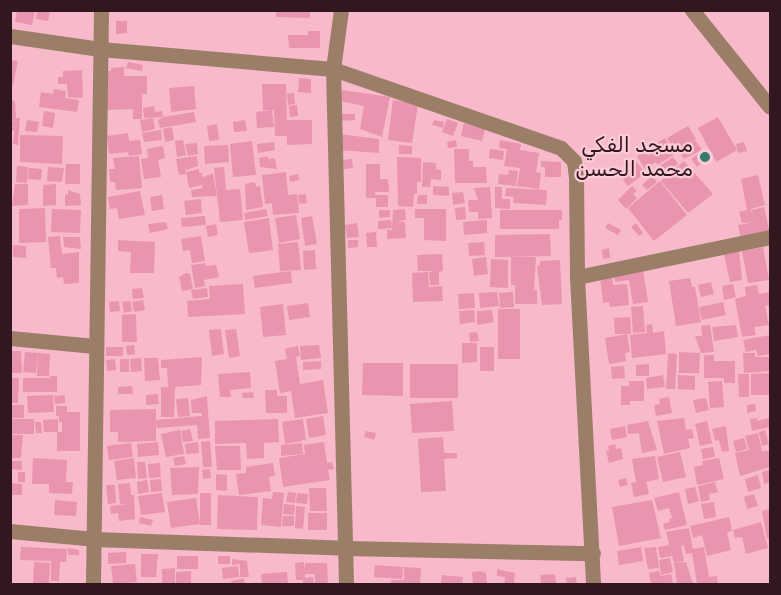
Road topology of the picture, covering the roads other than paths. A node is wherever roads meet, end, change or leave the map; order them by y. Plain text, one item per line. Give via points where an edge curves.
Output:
1 (101, 10) edge
2 (341, 10) edge
3 (692, 10) edge
4 (10, 36) edge
5 (100, 49) junction
6 (333, 69) junction
7 (771, 107) edge
8 (771, 237) edge
9 (577, 277) junction
10 (10, 338) edge
11 (95, 346) junction
12 (10, 531) edge
13 (94, 539) junction
14 (346, 548) junction
15 (593, 553) junction
16 (93, 585) edge
17 (346, 585) edge
18 (594, 585) edge

1 - 5 street
2 - 6 street
3 - 7 street
4 - 5 street
5 - 6 street
5 - 11 street
6 - 9 street via 561,148 574,161 575,169
6 - 14 street
8 - 9 street
9 - 15 street
10 - 11 street
11 - 13 street
12 - 13 street
13 - 14 street
13 - 16 street
14 - 15 street
14 - 17 street
15 - 18 street

